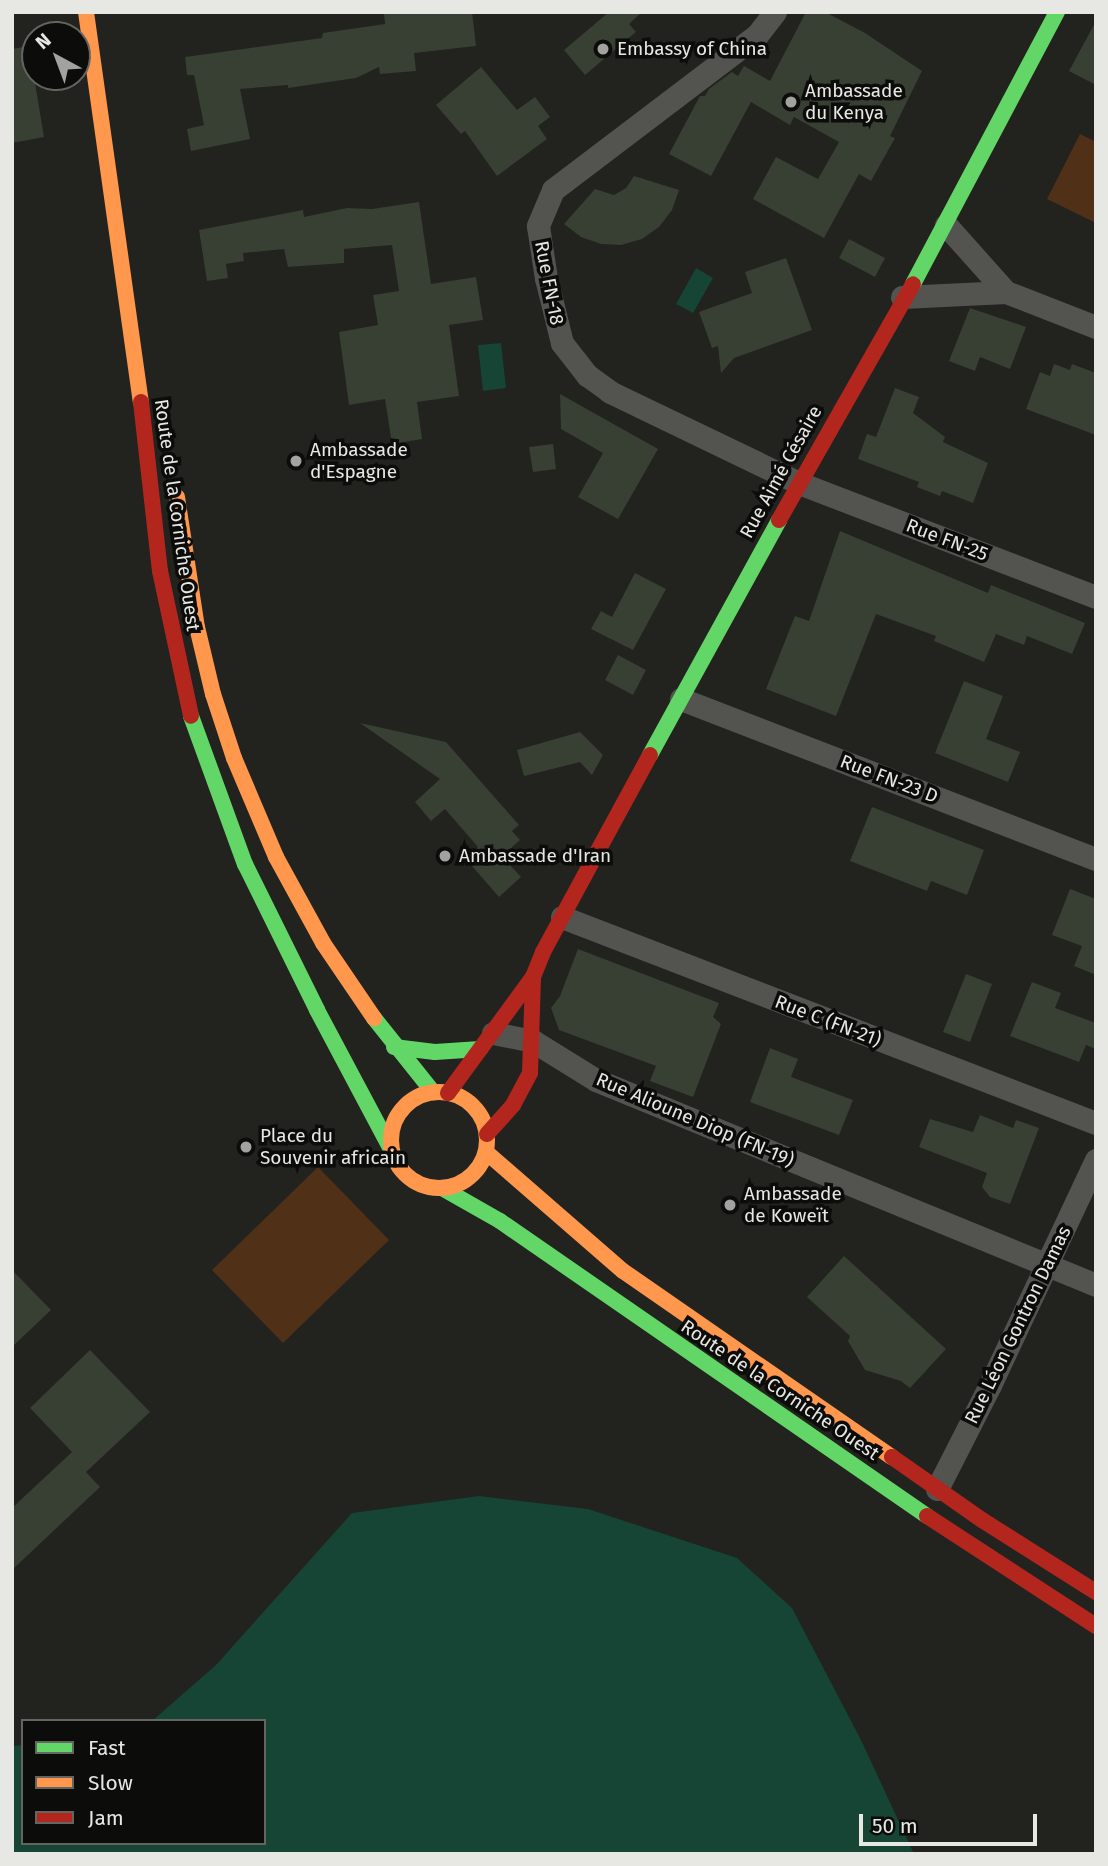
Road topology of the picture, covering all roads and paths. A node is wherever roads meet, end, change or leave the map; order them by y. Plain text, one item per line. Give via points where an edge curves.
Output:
1 (86, 12) edge
2 (775, 12) edge
3 (1057, 12) edge
4 (946, 225) junction
5 (1006, 292) junction
6 (902, 297) junction
7 (1096, 327) edge
8 (799, 482) junction
9 (176, 484) dead end
10 (1096, 597) edge
11 (681, 699) junction
12 (1096, 859) edge
13 (562, 917) junction
14 (533, 977) junction
15 (486, 1041) junction
16 (533, 1041) junction
17 (394, 1047) junction
18 (441, 1092) junction
19 (1096, 1123) edge
20 (486, 1134) junction
21 (391, 1149) junction
22 (486, 1152) junction
23 (1096, 1160) edge
24 (442, 1188) junction
25 (1047, 1266) junction
26 (1096, 1285) edge
27 (937, 1489) junction
28 (1096, 1592) edge
29 (1096, 1626) edge

1 - 21 main road, Route de la Corniche Ouest via 130,310 160,571 195,733 251,876
2 - 8 street, Rue FN-18 via 757,35 563,179 552,190 537,226 562,343 587,375 610,392
3 - 4 main road, Rue Aimé Césaire
4 - 5 street
4 - 6 main road, Rue Aimé Césaire
5 - 6 street
5 - 7 street
6 - 8 main road, Rue Aimé Césaire
8 - 10 street, Rue FN-25
8 - 11 main road, Rue Aimé Césaire
9 - 17 main road, Route de la Corniche Ouest via 197,627 234,758 276,857 323,943
11 - 12 street, Rue FN-23 D
11 - 13 main road, Rue Aimé Césaire
13 - 14 main road, Rue Aimé Césaire
13 - 19 street, Rue C (FN-21)
14 - 15 main road
14 - 16 main road
15 - 16 street
15 - 17 main road via 435,1052
15 - 18 main road
16 - 20 main road via 530,1073 522,1091
16 - 25 street, Rue Alioune Diop (FN-19) via 596,1080
17 - 18 main road, Route de la Corniche Ouest
18 - 20 main road via 474,1107
18 - 21 main road via 418,1096 405,1105 391,1133
20 - 22 main road
21 - 24 main road via 409,1177
22 - 24 main road via 469,1177
22 - 27 main road, Route de la Corniche Ouest via 624,1271
23 - 25 street, Rue Léon Gontron Damas
24 - 29 main road, Route de la Corniche Ouest via 500,1221 956,1536
25 - 26 street, Rue Alioune Diop (FN-19)
25 - 27 street, Rue Léon Gontron Damas
27 - 28 main road, Route de la Corniche Ouest

